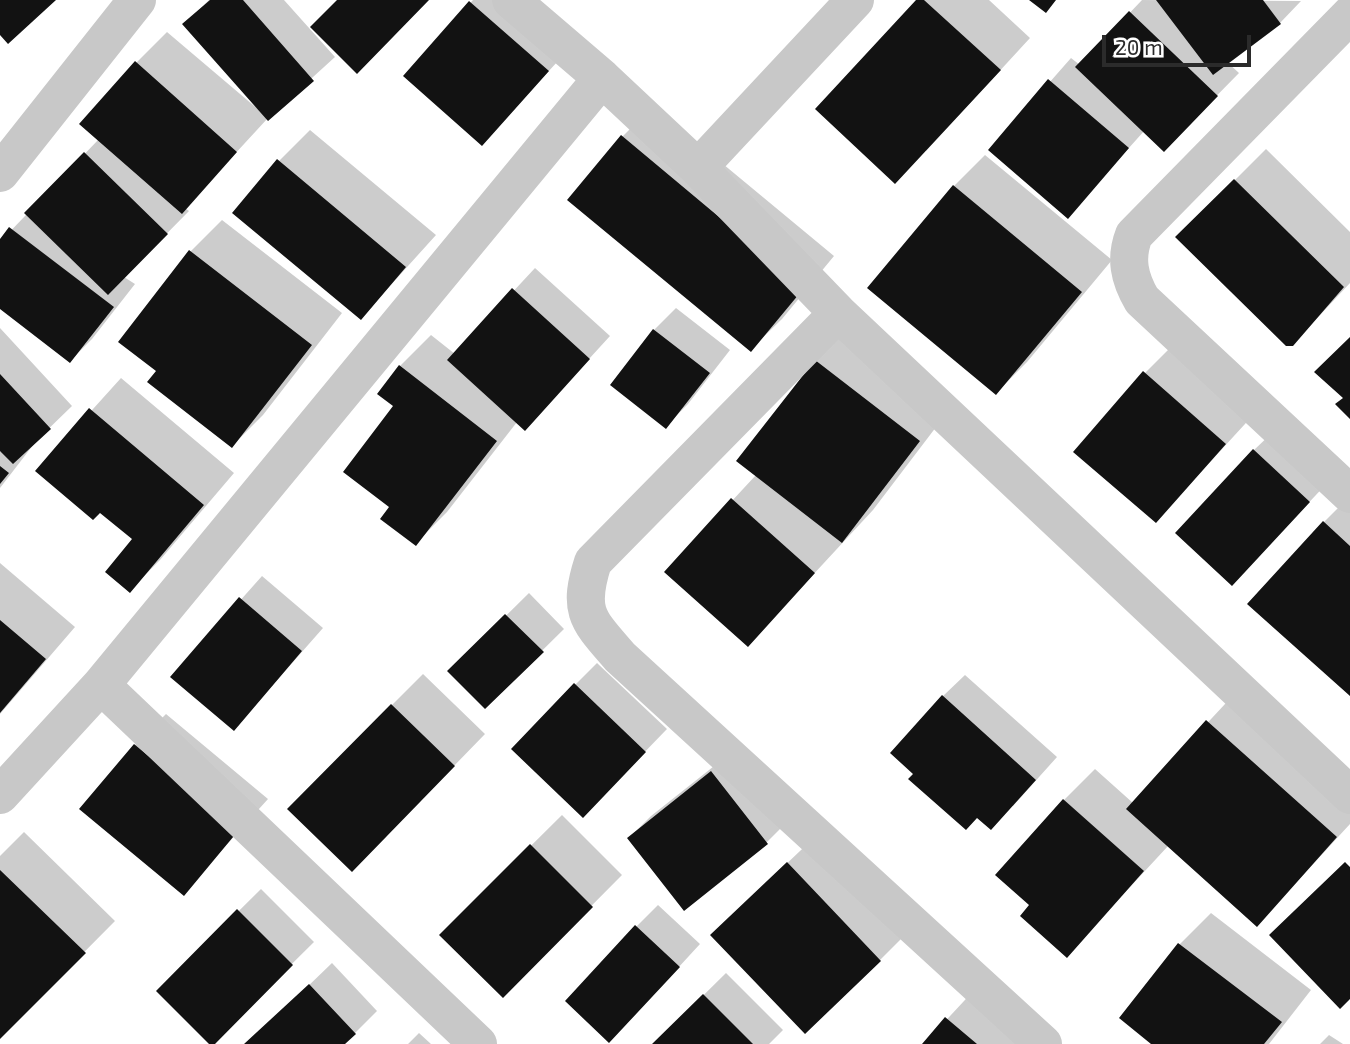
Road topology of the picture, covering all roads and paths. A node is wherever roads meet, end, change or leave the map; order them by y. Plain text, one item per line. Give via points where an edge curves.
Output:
1 (137, 0) edge
2 (511, 0) edge
3 (855, 0) edge
4 (1350, 15) edge
5 (602, 78) junction
6 (698, 168) junction
7 (0, 173) edge
8 (838, 313) junction
9 (1350, 494) edge
10 (102, 685) junction
11 (0, 795) edge
12 (1350, 795) edge
13 (478, 1044) edge
14 (1043, 1044) edge

1 - 7 street
2 - 5 street
3 - 6 street
4 - 9 street via 1134,235 1127,253 1142,300
5 - 6 street
5 - 10 street
6 - 8 street
8 - 12 street
8 - 14 street via 593,562 584,589 588,620 620,657
10 - 11 street
10 - 13 street

